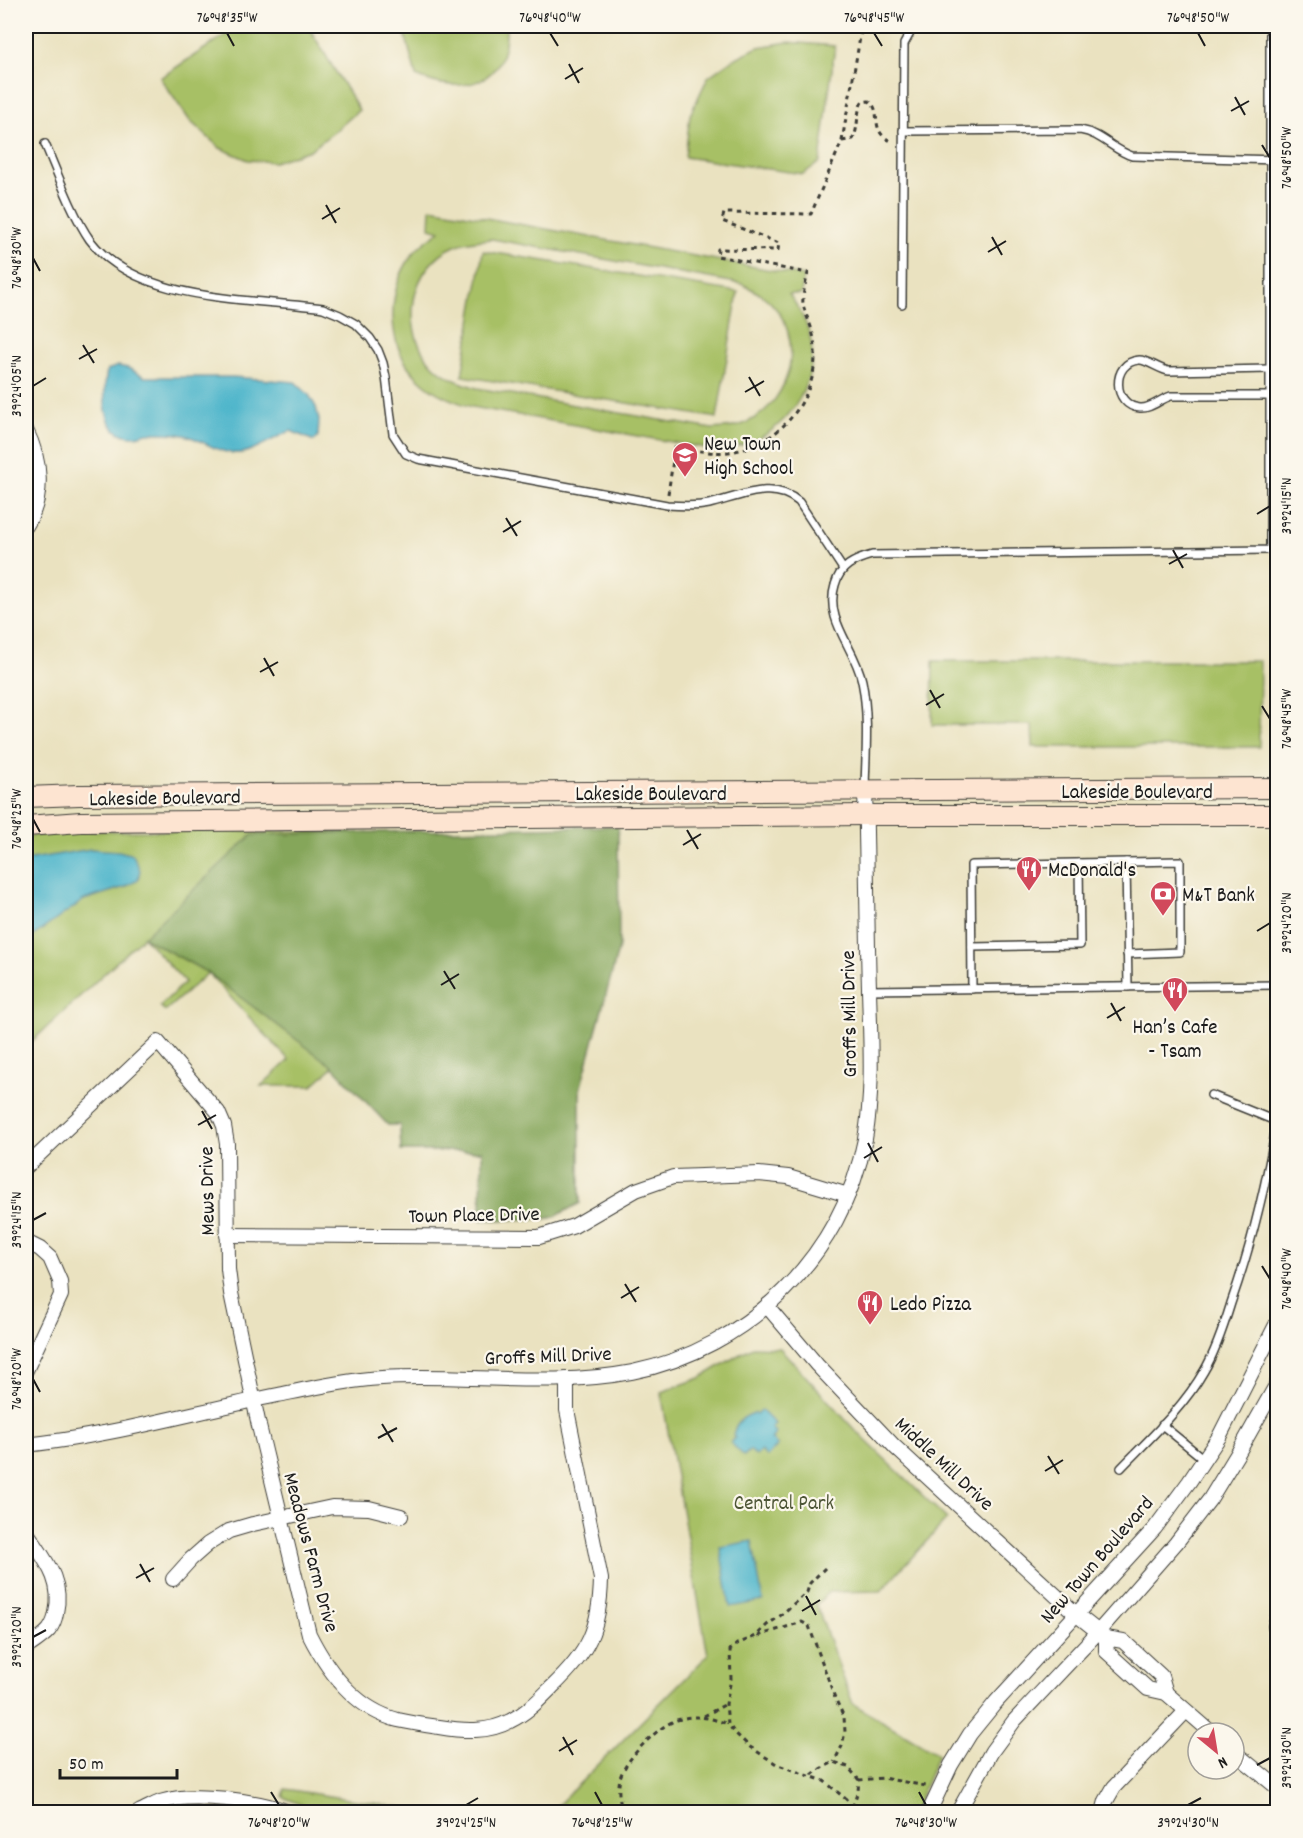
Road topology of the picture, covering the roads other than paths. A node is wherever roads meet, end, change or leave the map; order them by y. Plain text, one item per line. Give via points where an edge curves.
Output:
1 (914, 26) edge
2 (1270, 26) edge
3 (903, 131) junction
4 (45, 144) dead end
5 (1274, 160) edge
6 (902, 304) dead end
7 (1270, 369) junction
8 (1270, 396) junction
9 (26, 430) edge
10 (1274, 461) edge
11 (26, 526) edge
12 (843, 569) junction
13 (1278, 788) edge
14 (865, 790) junction
15 (26, 797) edge
16 (866, 815) junction
17 (1278, 815) edge
18 (26, 826) edge
19 (1126, 862) junction
20 (1079, 863) junction
21 (972, 947) junction
22 (1127, 954) junction
23 (1278, 985) edge
24 (1128, 987) junction
25 (972, 989) junction
26 (869, 990) junction
27 (1211, 1095) dead end
28 (1277, 1122) edge
29 (26, 1167) edge
30 (848, 1195) junction
31 (227, 1235) junction
32 (26, 1242) edge
33 (767, 1306) junction
34 (1278, 1321) edge
35 (26, 1370) edge
36 (567, 1379) junction
37 (1278, 1382) edge
38 (254, 1400) junction
39 (1162, 1425) junction
40 (26, 1445) edge
41 (1204, 1460) junction
42 (1120, 1468) dead end
43 (400, 1516) dead end
44 (280, 1519) junction
45 (26, 1531) edge
46 (173, 1579) dead end
47 (1077, 1615) junction
48 (1278, 1616) edge
49 (1278, 1634) edge
50 (1102, 1635) junction
51 (26, 1648) edge
52 (1186, 1711) junction
53 (1198, 1721) edge
54 (1246, 1762) edge
55 (1278, 1788) edge
56 (139, 1812) edge
57 (289, 1812) edge
58 (929, 1812) edge
59 (958, 1812) edge
60 (1103, 1812) edge

1 - 3 lane via 904,44
2 - 5 lane
3 - 5 lane via 1080,130 1089,131 1132,156
3 - 6 lane
4 - 12 lane via 90,239 120,268 162,286 191,293 323,308 356,324 370,338 383,363 393,434 406,454 667,505 707,505 770,490 790,494
5 - 7 lane
7 - 8 lane
7 - 8 lane via 1169,372 1143,359 1122,371 1118,380 1120,395 1141,408 1170,396
8 - 10 lane
9 - 11 street via 38,463 39,484 36,504
10 - 12 lane via 1270,550 872,555 854,560
12 - 14 lane via 834,585 832,606 864,690
13 - 14 main road, Lakeside Boulevard
14 - 15 main road, Lakeside Boulevard
14 - 16 street, Groffs Mill Drive
16 - 17 main road, Lakeside Boulevard
16 - 18 main road, Lakeside Boulevard via 81,822
16 - 26 street, Groffs Mill Drive
19 - 20 lane
19 - 22 lane
19 - 22 lane via 1180,861 1180,952
20 - 21 lane via 1080,945
20 - 21 lane via 971,865
21 - 25 lane
22 - 24 lane
23 - 24 lane
24 - 25 lane
25 - 26 lane
26 - 30 street, Groffs Mill Drive via 866,1137
27 - 28 lane
28 - 39 lane via 1248,1254 1226,1320 1205,1370
29 - 31 street, Mews Drive via 158,1042 218,1112 224,1126
30 - 31 street, Town Place Drive via 788,1177 759,1174 673,1177 636,1190 574,1226 539,1237
30 - 33 street, Groffs Mill Drive via 839,1217 798,1278
31 - 38 street, Mews Drive via 231,1293
32 - 35 street via 50,1258 60,1281 60,1295
33 - 36 street, Groffs Mill Drive via 735,1330 669,1362 631,1372
33 - 47 street, Middle Mill Drive via 895,1447
34 - 41 street, New Town Boulevard
36 - 38 street, Groffs Mill Drive via 383,1378 333,1383
36 - 44 street, Meadows Farm Drive via 567,1410 601,1579 601,1603 585,1649 567,1673 526,1712 508,1722 461,1731 397,1720 353,1696 336,1679 309,1634
37 - 50 street via 1210,1499
38 - 40 street, Groffs Mill Drive
38 - 44 street, Meadows Farm Drive
39 - 41 lane
39 - 42 lane
41 - 47 street, New Town Boulevard via 1155,1527
43 - 44 street via 352,1506
44 - 46 street via 229,1532 190,1559
45 - 51 street via 54,1575 59,1602 49,1630
47 - 50 street, Middle Mill Drive
47 - 58 street, New Town Boulevard via 970,1734
48 - 49 street
50 - 52 street, Middle Mill Drive via 1123,1641 1161,1676 1166,1693
50 - 59 street via 1009,1728
52 - 53 street, Middle Mill Drive
52 - 60 street via 1114,1787
54 - 55 street
56 - 57 street via 161,1802 202,1797

